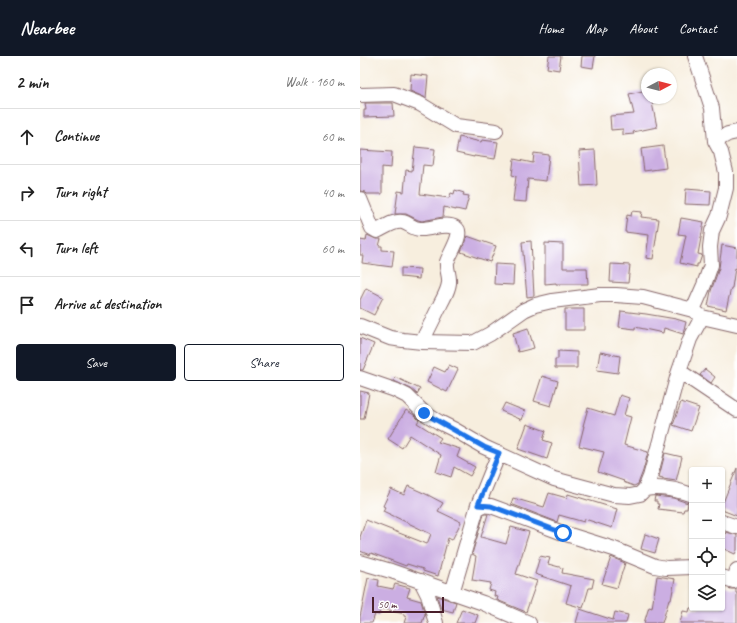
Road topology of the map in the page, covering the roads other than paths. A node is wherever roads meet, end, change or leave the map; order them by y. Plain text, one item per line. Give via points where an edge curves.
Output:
1 (695, 56) edge
2 (360, 95) edge
3 (496, 131) dead end
4 (737, 132) edge
5 (715, 141) junction
6 (360, 199) edge
7 (698, 314) junction
8 (737, 325) edge
9 (360, 326) edge
10 (422, 342) junction
11 (679, 371) junction
12 (360, 378) edge
13 (737, 410) edge
14 (499, 453) junction
15 (645, 489) junction
16 (689, 494) edge
17 (478, 505) junction
18 (725, 523) edge
19 (737, 527) edge
20 (360, 562) edge
21 (689, 566) edge
22 (737, 570) edge
23 (725, 577) edge
24 (421, 581) junction
25 (452, 592) junction
26 (436, 623) edge
27 (529, 623) edge

1 - 5 street via 712,108
2 - 3 street via 394,94 420,104 456,126
4 - 5 street
5 - 7 street via 726,172 726,188 724,201 712,231 711,266
6 - 10 street via 372,228 377,231 397,222 403,222 418,230 445,226 458,230 456,244 447,267 450,281 447,291
7 - 8 street
7 - 10 street via 643,297 600,295 535,305 473,343
7 - 11 street
9 - 10 street via 390,338
11 - 13 street
11 - 15 street
12 - 14 street via 395,390 406,396 424,413
14 - 15 street via 554,479 593,490 630,496 640,494
14 - 17 street
15 - 16 street via 665,488
17 - 21 street via 491,506 655,566
17 - 25 street
18 - 19 street
20 - 24 street
22 - 23 street via 734,581
24 - 25 street
24 - 26 street
25 - 27 street

